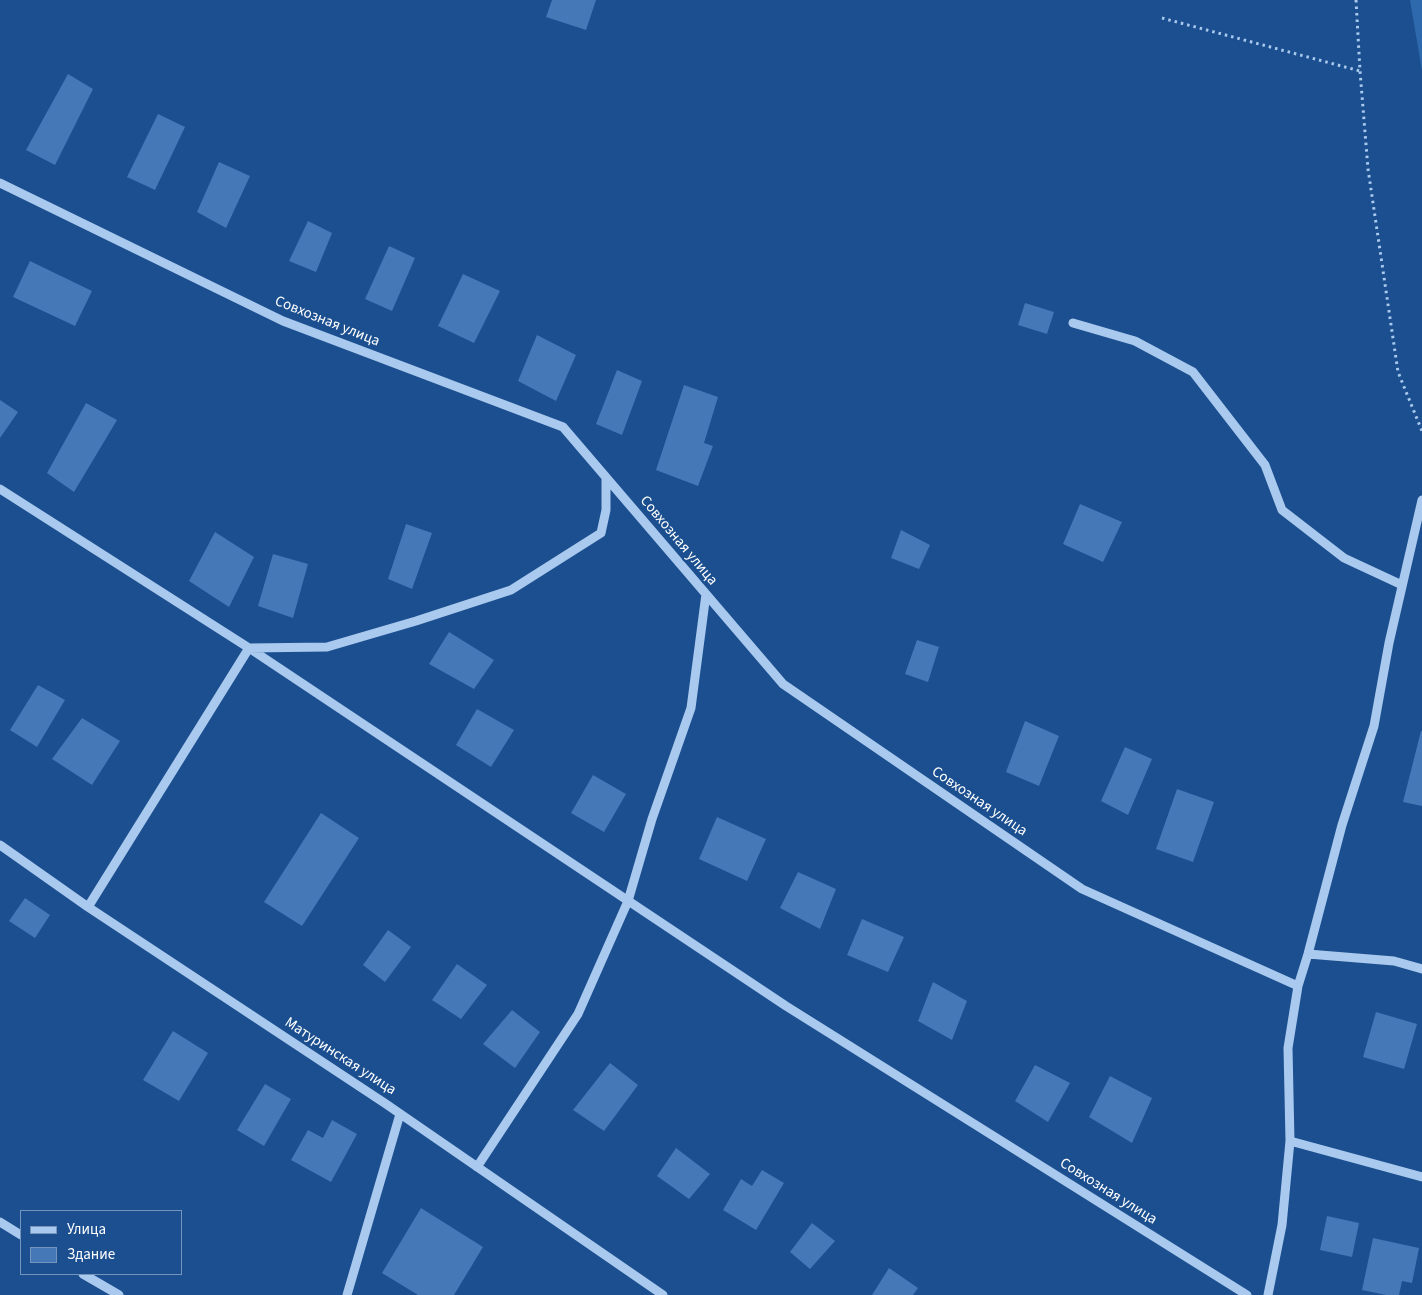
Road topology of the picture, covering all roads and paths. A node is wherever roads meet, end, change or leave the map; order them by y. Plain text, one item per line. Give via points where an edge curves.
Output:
1 (1356, 0) edge
2 (1162, 18) dead end
3 (1360, 71) junction
4 (0, 182) edge
5 (1073, 323) dead end
6 (1422, 431) edge
7 (606, 477) junction
8 (0, 489) edge
9 (1422, 500) edge
10 (1402, 585) junction
11 (706, 594) junction
12 (249, 648) junction
13 (0, 845) edge
14 (628, 901) junction
15 (88, 907) junction
16 (1308, 954) junction
17 (1422, 969) edge
18 (1298, 986) junction
19 (400, 1114) junction
20 (1290, 1141) junction
21 (477, 1167) junction
22 (1422, 1177) edge
23 (0, 1222) edge
24 (20, 1234) edge
25 (85, 1275) edge
26 (119, 1295) edge
27 (347, 1295) edge
28 (663, 1295) edge
29 (1247, 1295) edge
30 (1268, 1295) edge

1 - 3 path
2 - 3 path
3 - 6 path via 1368,169 1398,372
4 - 7 street, Совхозная улица via 283,321 563,427
5 - 10 street via 1136,342 1193,372 1265,465 1282,510 1344,558
7 - 11 street, Совхозная улица
7 - 12 street via 606,510 601,533 511,590 326,647
8 - 12 street, Совхозная улица
9 - 10 street
10 - 16 street via 1374,726 1342,825
11 - 14 street via 690,708
11 - 18 street, Совхозная улица via 782,684 1082,889
12 - 14 street, Совхозная улица
12 - 15 street
13 - 15 street, Матуринская улица
14 - 21 street via 578,1014
14 - 29 street, Совхозная улица via 786,1006
15 - 19 street, Матуринская улица
16 - 17 street via 1394,961
16 - 18 street
18 - 20 street via 1288,1048
19 - 21 street, Матуринская улица
19 - 27 street
20 - 22 street
20 - 30 street via 1282,1225
21 - 28 street, Матуринская улица
23 - 24 street
25 - 26 street

